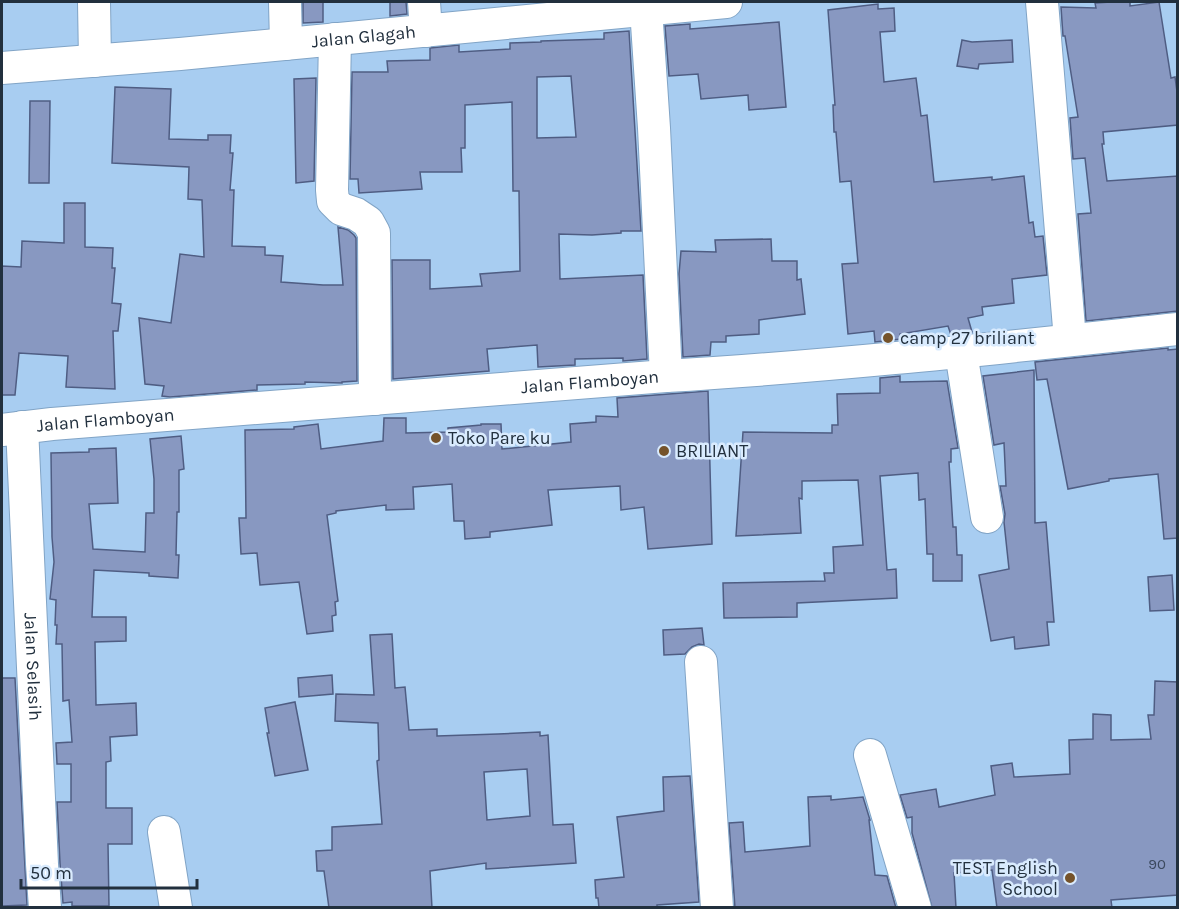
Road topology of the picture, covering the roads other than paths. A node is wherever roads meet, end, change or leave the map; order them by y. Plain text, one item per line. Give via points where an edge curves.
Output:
1 (94, 2) edge
2 (285, 2) edge
3 (726, 2) edge
4 (1042, 2) edge
5 (646, 9) junction
6 (510, 12) edge
7 (425, 16) edge
8 (335, 39) junction
9 (286, 44) junction
10 (95, 61) junction
11 (2, 68) edge
12 (1178, 329) edge
13 (1070, 340) junction
14 (961, 352) junction
15 (666, 376) junction
16 (375, 399) junction
17 (12, 428) edge
18 (987, 517) dead end
19 (701, 662) dead end
20 (870, 755) dead end
21 (164, 832) dead end
22 (45, 908) edge
23 (176, 908) edge
24 (717, 908) edge
25 (915, 908) edge

1 - 10 street
2 - 9 street
3 - 5 street, Jalan Glagah
4 - 13 street
5 - 6 street, Jalan Glagah
5 - 15 street
6 - 7 street, Jalan Glagah
7 - 8 street, Jalan Glagah
8 - 9 street, Jalan Glagah
8 - 16 street via 333,201 368,222 374,233
9 - 10 street, Jalan Glagah
10 - 11 street, Jalan Glagah
12 - 13 street, Jalan Flamboyan
13 - 14 street, Jalan Flamboyan
14 - 15 street, Jalan Flamboyan
14 - 18 street
15 - 16 street, Jalan Flamboyan
16 - 17 street, Jalan Flamboyan
17 - 22 street, Jalan Selasih
19 - 24 street
20 - 25 street
21 - 23 street

